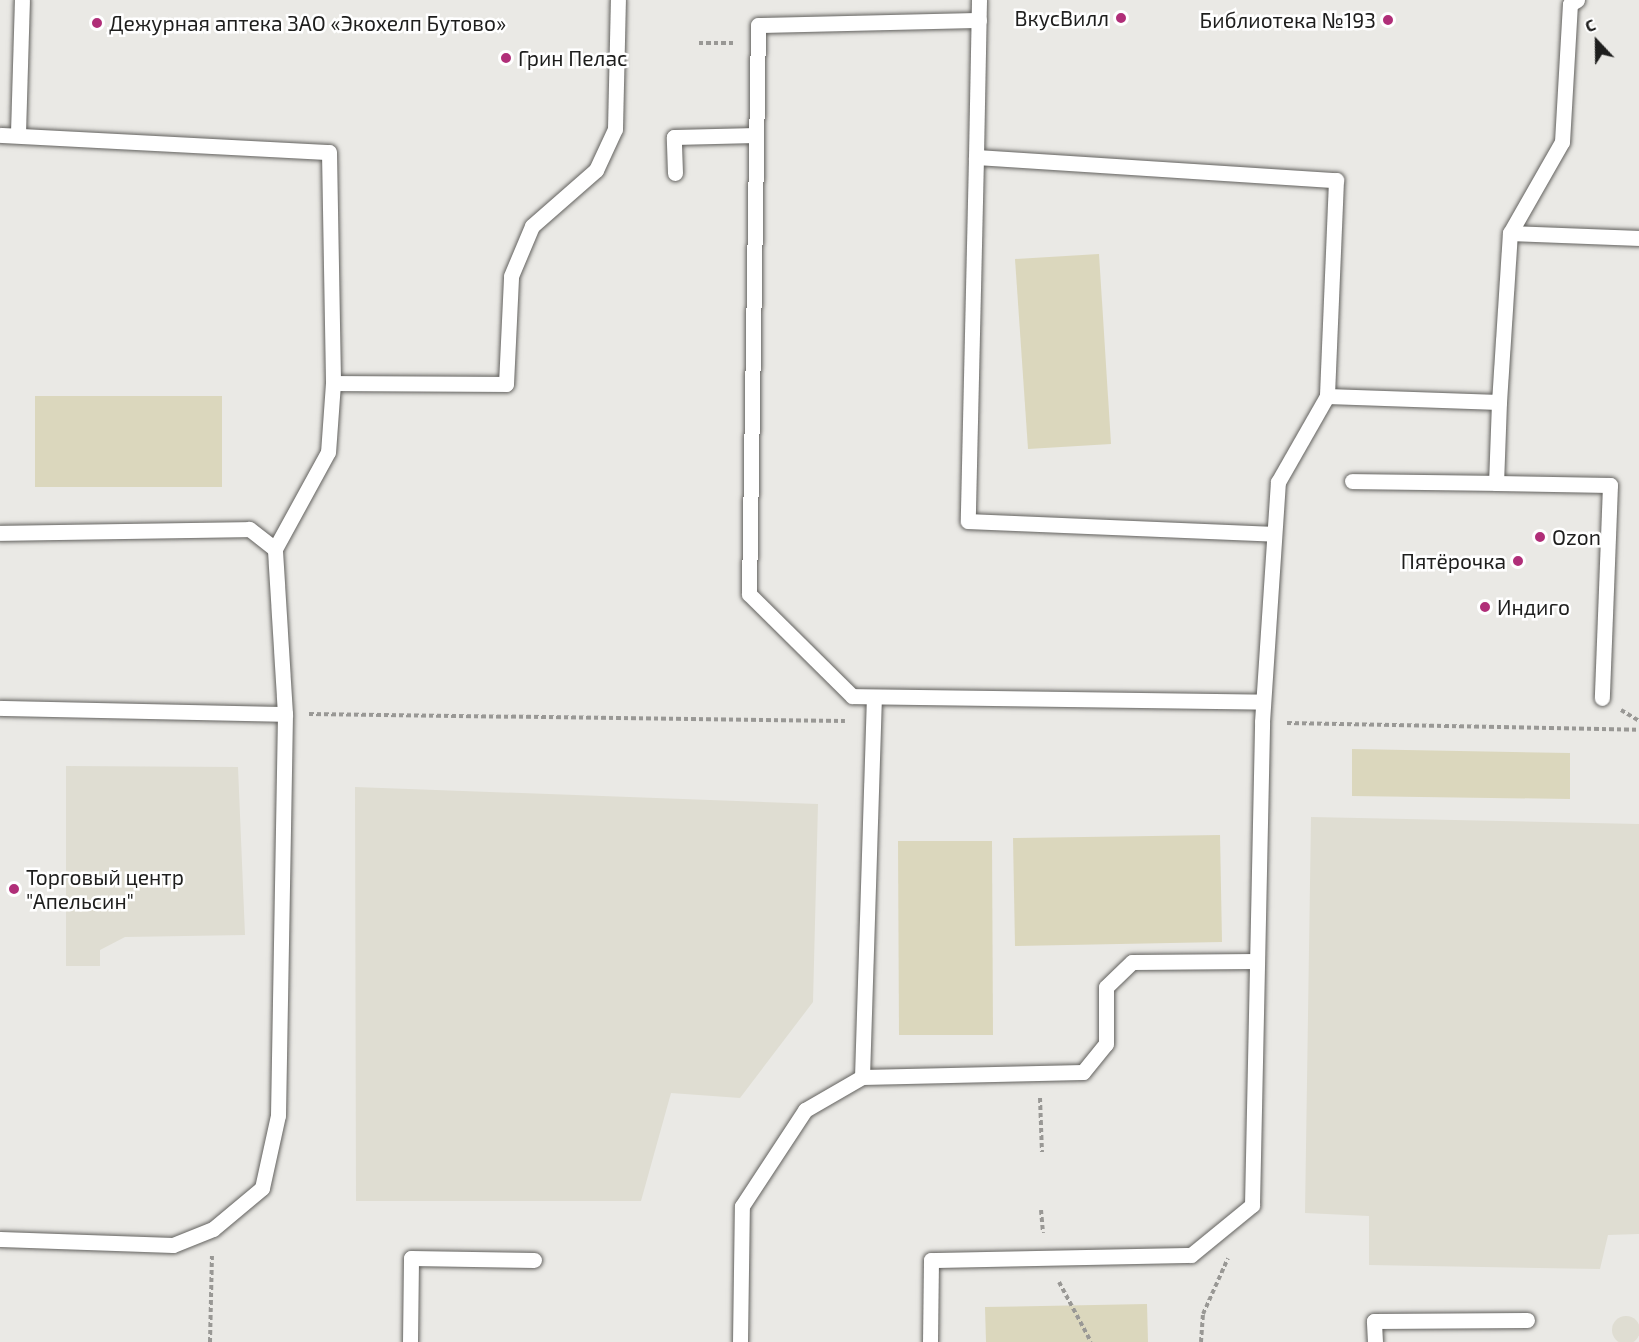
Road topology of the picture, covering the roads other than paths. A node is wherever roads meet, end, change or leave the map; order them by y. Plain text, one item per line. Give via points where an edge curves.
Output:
1 (22, 0) edge
2 (618, 0) edge
3 (979, 0) edge
4 (1577, 0) edge
5 (979, 20) junction
6 (18, 134) junction
7 (0, 135) edge
8 (756, 135) junction
9 (976, 157) junction
10 (675, 173) dead end
11 (1510, 233) junction
12 (1639, 238) edge
13 (333, 383) junction
14 (1327, 396) junction
15 (1499, 402) junction
16 (1352, 481) dead end
17 (1496, 483) junction
18 (0, 533) edge
19 (1274, 534) junction
20 (275, 549) junction
21 (874, 697) junction
22 (1602, 698) dead end
23 (1263, 702) junction
24 (0, 708) edge
25 (285, 714) junction
26 (1256, 961) junction
27 (862, 1077) junction
28 (0, 1239) edge
29 (534, 1260) dead end
30 (1527, 1320) dead end
31 (410, 1342) edge
32 (740, 1342) edge
33 (930, 1342) edge
34 (1375, 1342) edge

1 - 6 lane
2 - 13 lane via 615,129 596,170 532,226 511,276 506,384
3 - 5 lane
4 - 11 lane via 1570,4 1562,142
5 - 8 lane via 758,25
5 - 9 lane
6 - 7 lane
6 - 13 lane via 329,152
8 - 10 lane via 674,137
8 - 21 lane via 749,594 852,696
9 - 14 lane via 1336,180
9 - 19 lane via 968,520
11 - 12 lane
11 - 15 lane
13 - 20 lane via 328,452
14 - 15 lane
14 - 19 lane via 1278,482
15 - 17 lane
16 - 17 lane
17 - 22 lane via 1610,485
18 - 20 lane via 249,529
19 - 23 lane
20 - 25 lane
21 - 23 lane
21 - 27 lane
23 - 26 lane
24 - 25 lane
25 - 28 lane via 278,1115 262,1188 213,1229 173,1245
26 - 27 lane via 1132,962 1106,987 1106,1044 1083,1072
26 - 33 lane via 1252,1204 1191,1255 930,1260
27 - 32 lane via 806,1110 742,1206
29 - 31 lane via 411,1258
30 - 34 lane via 1374,1321

